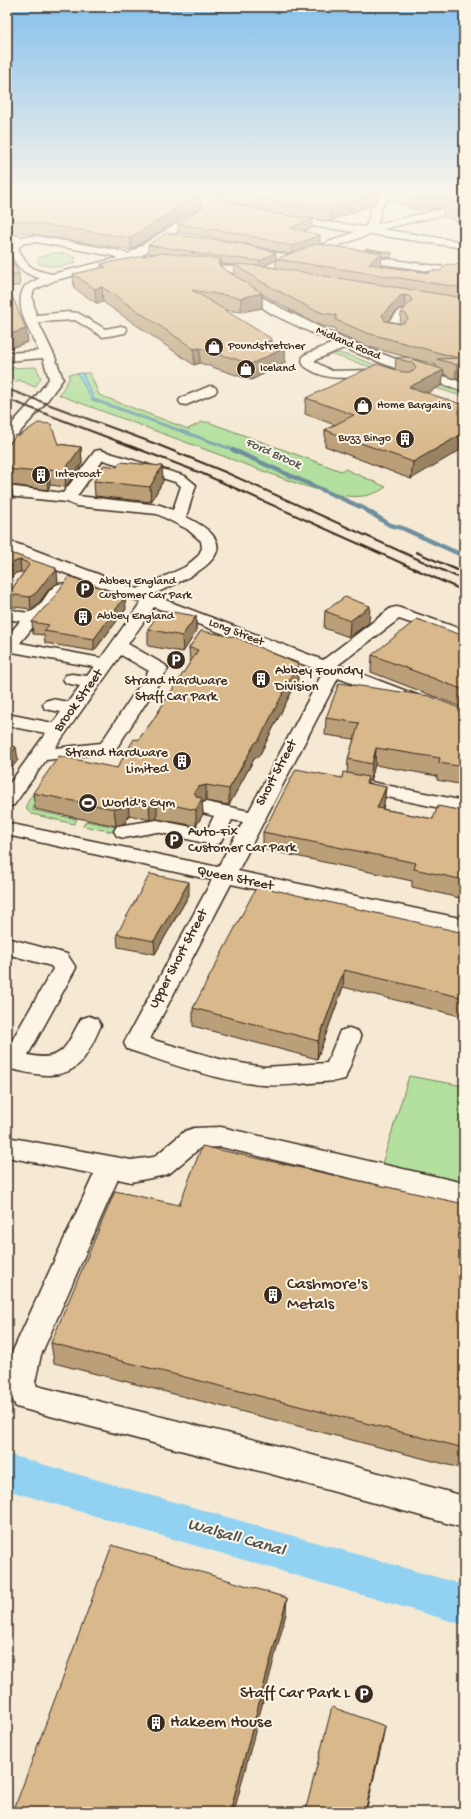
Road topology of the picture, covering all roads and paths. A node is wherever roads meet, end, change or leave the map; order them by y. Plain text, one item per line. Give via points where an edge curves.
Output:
1 (50, 278) edge
2 (226, 278) edge
3 (409, 308) edge
4 (32, 321) junction
5 (121, 330) dead end
6 (400, 331) edge
7 (100, 340) dead end
8 (342, 344) junction
9 (46, 354) junction
10 (7, 356) edge
11 (394, 379) edge
12 (464, 387) edge
13 (210, 390) dead end
14 (186, 401) dead end
15 (7, 438) edge
16 (7, 491) edge
17 (68, 497) junction
18 (178, 518) junction
19 (7, 535) edge
20 (7, 546) edge
21 (61, 588) edge
22 (144, 598) junction
23 (8, 614) edge
24 (31, 618) junction
25 (464, 636) edge
26 (8, 646) edge
27 (118, 646) junction
28 (105, 664) junction
29 (328, 669) junction
30 (72, 679) dead end
31 (92, 682) junction
32 (52, 705) dead end
33 (73, 709) junction
34 (7, 720) edge
35 (464, 720) edge
36 (58, 730) junction
37 (40, 755) junction
38 (279, 770) junction
39 (302, 774) edge
40 (340, 782) edge
41 (7, 801) edge
42 (229, 806) junction
43 (463, 806) edge
44 (206, 808) dead end
45 (257, 812) junction
46 (7, 829) edge
47 (112, 852) junction
48 (223, 876) junction
49 (464, 927) edge
50 (9, 951) edge
51 (89, 1025) dead end
52 (349, 1037) dead end
53 (10, 1059) edge
54 (7, 1146) edge
55 (110, 1167) junction
56 (464, 1194) edge
57 (464, 1512) edge

1 - 4 street via 20,295
2 - 8 street, Midland Road via 282,314
3 - 6 street via 388,329
4 - 5 street via 72,316 83,319 102,333
4 - 7 street via 72,320
4 - 9 street
8 - 11 street via 309,358 310,364 334,375 380,374
8 - 12 street, Midland Road via 412,371
9 - 10 street
9 - 15 street via 55,376 54,381
13 - 14 street
16 - 17 street
17 - 18 street via 76,501 160,510
17 - 18 street via 100,454 180,479 190,485
18 - 22 street via 204,533 209,540 210,548 205,558 191,570
19 - 20 street, Long Street via 18,540
20 - 22 street, Long Street
21 - 24 street via 43,610
22 - 27 street, Brook Street
22 - 29 street, Long Street
23 - 24 street
24 - 26 street
25 - 29 street via 397,612
26 - 28 street
27 - 28 street, Brook Street
27 - 37 street via 159,670 107,748
28 - 31 street, Brook Street
29 - 35 street, Long Street
29 - 38 street, Short Street
30 - 31 street
31 - 33 street, Brook Street
32 - 33 street
33 - 36 street, Brook Street
34 - 36 street
36 - 37 street, Brook Street
37 - 41 street, Brook Street
38 - 39 street
38 - 45 street, Short Street
40 - 43 street
42 - 44 street
42 - 45 street
42 - 47 street via 212,838 140,824
45 - 48 street, Short Street
46 - 47 street, Queen Street
47 - 48 street, Queen Street
48 - 49 street, Queen Street
48 - 52 street, Upper Short Street via 136,1043 202,1063 264,1076 336,1072
50 - 53 street via 59,960 65,968
51 - 53 street via 75,1053 60,1065 37,1066
54 - 55 street
55 - 56 street via 131,1171 161,1166 194,1138 220,1137
55 - 57 street via 26,1355 20,1383 27,1397 271,1459

